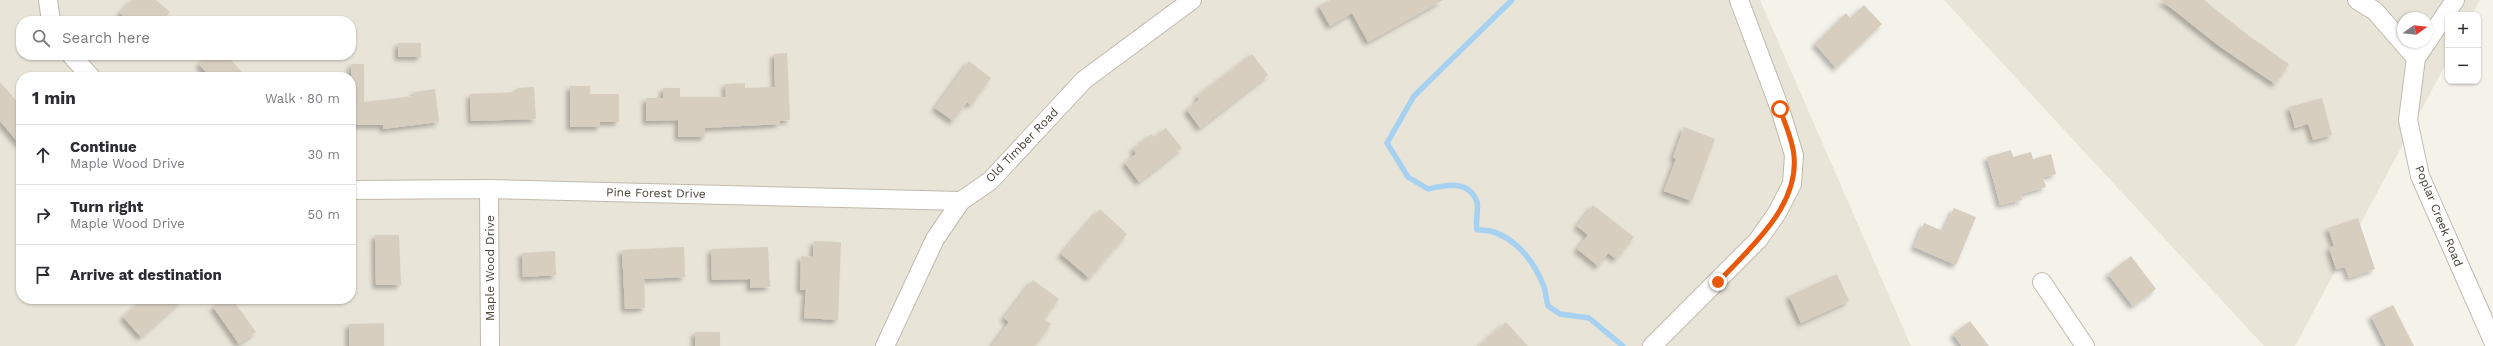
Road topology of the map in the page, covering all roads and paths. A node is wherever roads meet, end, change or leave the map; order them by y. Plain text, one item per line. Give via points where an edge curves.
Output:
1 (48, 0) edge
2 (1192, 0) edge
3 (1739, 0) edge
4 (2357, 0) edge
5 (2455, 0) edge
6 (50, 16) edge
7 (2433, 33) edge
8 (2423, 48) edge
9 (2416, 58) junction
10 (76, 60) edge
11 (86, 72) edge
12 (489, 189) junction
13 (356, 190) edge
14 (961, 201) junction
15 (2042, 282) dead end
16 (2493, 341) edge
17 (490, 346) edge
18 (885, 346) edge
19 (1652, 346) edge
20 (2085, 346) edge

1 - 6 street
2 - 14 street, Old Timber Road via 1084,80 990,181
3 - 19 street via 1780,109 1794,156 1792,184 1777,213 1758,240
4 - 9 street via 2375,11
5 - 7 street, Poplar Creek Road
8 - 9 street, Poplar Creek Road
9 - 16 street, Poplar Creek Road via 2408,120 2420,176
10 - 11 street
12 - 13 street, Pine Forest Drive
12 - 14 street, Pine Forest Drive
12 - 17 street, Maple Wood Drive
14 - 18 street, Old Timber Road via 935,238
15 - 20 street

